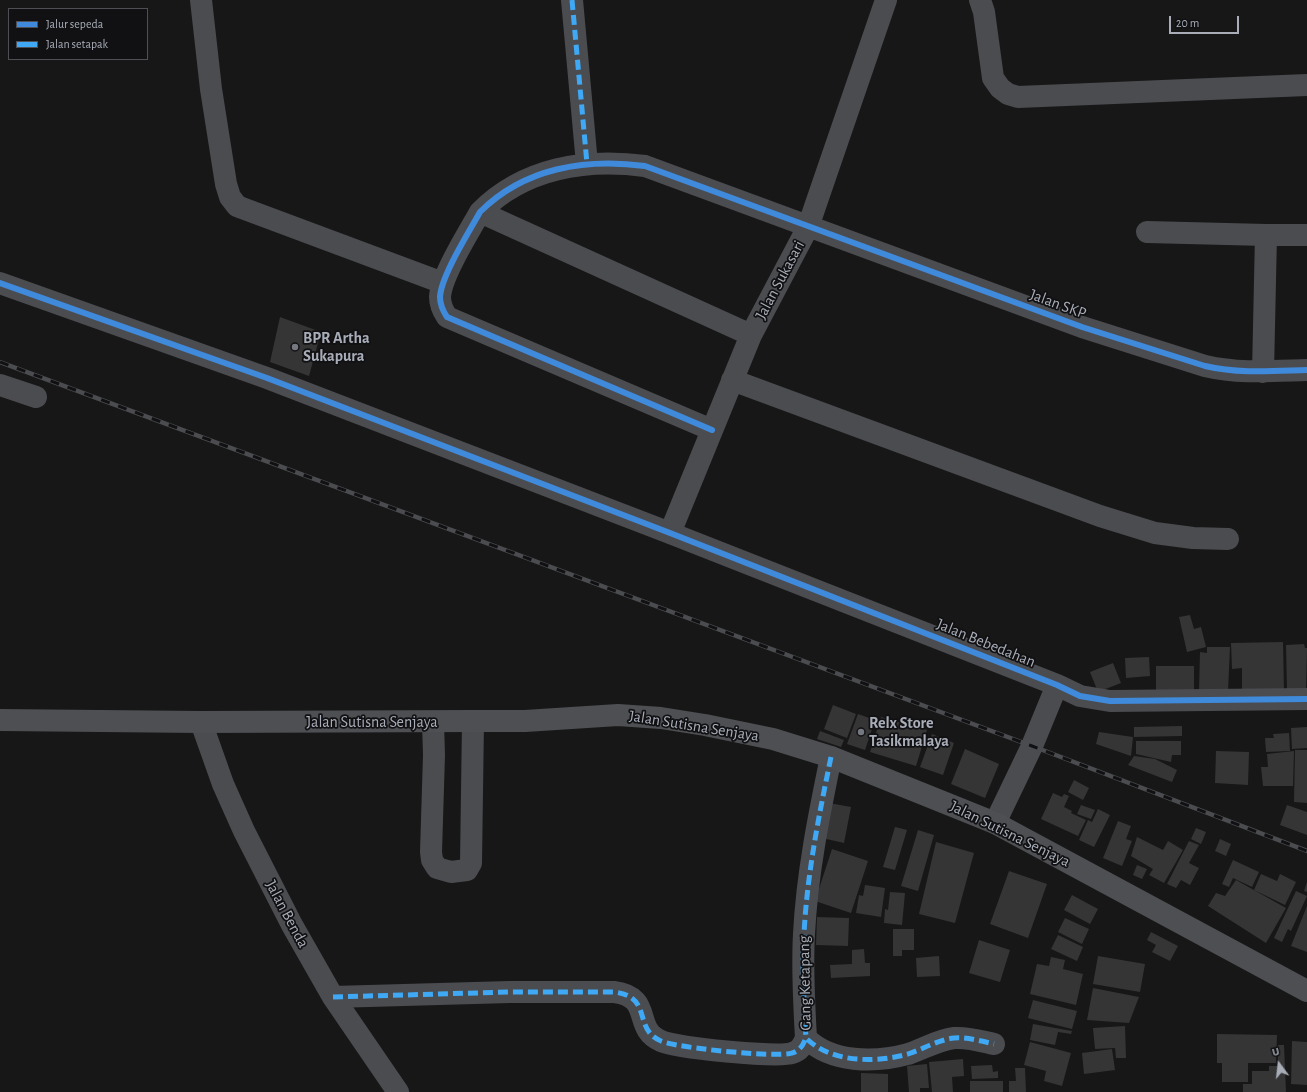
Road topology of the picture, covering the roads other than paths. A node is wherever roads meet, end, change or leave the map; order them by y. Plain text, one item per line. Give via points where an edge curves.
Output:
1 (201, 0) edge
2 (572, 0) edge
3 (886, 0) edge
4 (980, 0) edge
5 (1307, 85) edge
6 (587, 164) junction
7 (480, 212) junction
8 (808, 227) junction
9 (1147, 232) dead end
10 (1266, 235) junction
11 (1307, 235) edge
12 (0, 283) edge
13 (443, 283) junction
14 (751, 335) junction
15 (1307, 370) edge
16 (1263, 372) junction
17 (732, 380) junction
18 (0, 385) edge
19 (36, 397) dead end
20 (712, 430) junction
21 (670, 533) junction
22 (1228, 539) dead end
23 (1057, 685) junction
24 (1307, 699) edge
25 (0, 720) edge
26 (473, 721) junction
27 (201, 722) junction
28 (433, 722) junction
29 (831, 757) junction
30 (995, 823) junction
31 (1307, 991) edge
32 (333, 997) junction
33 (806, 1038) junction
34 (994, 1044) dead end
35 (398, 1092) edge

1 - 13 street via 211,89 226,184 234,203
2 - 6 street
3 - 8 street, Jalan Sukasari
4 - 5 street via 993,78 1000,88 1018,97
6 - 7 street, Jalan SKP via 552,170 525,180 497,196
6 - 8 street, Jalan SKP via 621,163 645,166
7 - 13 street, Jalan SKP
7 - 14 street
8 - 14 street, Jalan Sukasari
8 - 16 street, Jalan SKP via 1082,327 1206,366
9 - 10 street
10 - 11 street
10 - 16 street
12 - 21 street, Jalan Bebedahan via 267,378
13 - 20 street via 441,306 450,320
14 - 17 street, Jalan Sukasari
15 - 16 street, Jalan SKP
17 - 20 street, Jalan Sukasari
17 - 22 street via 1100,516 1155,533
18 - 19 street
20 - 21 street, Jalan Sukasari
21 - 23 street, Jalan Bebedahan
23 - 24 street, Jalan Bebedahan via 1080,696 1110,701
23 - 30 street via 1032,746
25 - 27 main road, Jalan Sutisna Senjaya
26 - 28 main road, Jalan Sutisna Senjaya
26 - 28 street via 471,863 467,870 452,872 437,868 432,860
26 - 29 main road, Jalan Sutisna Senjaya via 525,721 618,714 661,718 773,739
27 - 28 main road, Jalan Sutisna Senjaya
27 - 32 street, Jalan Benda via 244,832
29 - 30 main road, Jalan Sutisna Senjaya
29 - 33 street, Gang Ketapang via 818,822 806,910 803,964
30 - 31 main road, Jalan Sutisna Senjaya
32 - 33 street via 614,992 628,994 636,1000 647,1028 662,1042 764,1055 793,1053 802,1047
32 - 35 street, Jalan Benda
33 - 34 street, Gang Ketapang via 814,1046 832,1055 860,1058 906,1054 953,1038 968,1038

